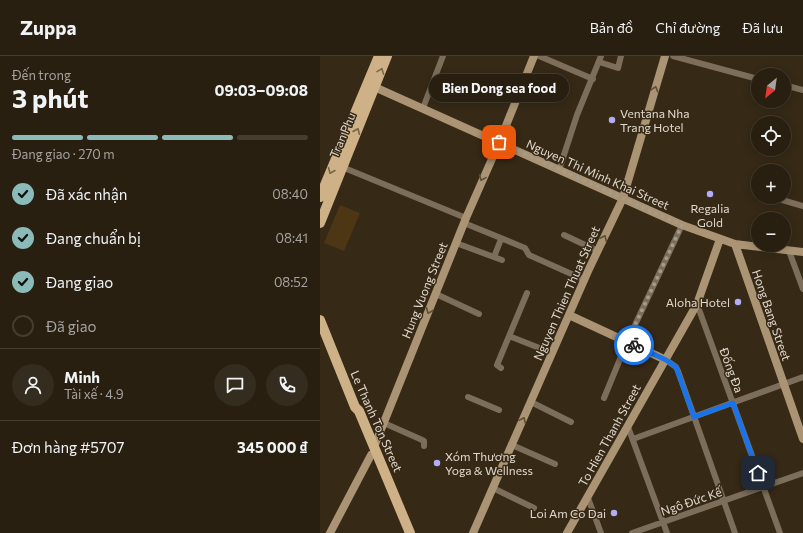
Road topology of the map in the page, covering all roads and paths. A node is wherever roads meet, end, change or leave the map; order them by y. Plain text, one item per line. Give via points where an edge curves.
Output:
1 (379, 56) edge
2 (387, 56) edge
3 (443, 56) edge
4 (534, 56) edge
5 (539, 56) edge
6 (621, 56) edge
7 (665, 56) edge
8 (673, 56) edge
9 (600, 59) edge
10 (699, 59) edge
11 (751, 77) edge
12 (593, 79) junction
13 (372, 85) junction
14 (791, 87) edge
15 (803, 90) edge
16 (423, 108) junction
17 (499, 142) junction
18 (342, 167) junction
19 (559, 170) junction
20 (320, 197) edge
21 (623, 198) junction
22 (791, 203) edge
23 (803, 206) edge
24 (465, 221) junction
25 (320, 223) edge
26 (682, 225) junction
27 (564, 235) dead end
28 (501, 239) junction
29 (720, 239) junction
30 (456, 243) junction
31 (735, 244) junction
32 (751, 246) edge
33 (598, 251) junction
34 (791, 251) edge
35 (790, 252) edge
36 (803, 252) edge
37 (494, 257) junction
38 (502, 260) dead end
39 (585, 280) junction
40 (803, 289) edge
41 (528, 293) dead end
42 (436, 294) junction
43 (697, 304) junction
44 (479, 314) dead end
45 (569, 315) junction
46 (320, 320) edge
47 (510, 336) junction
48 (627, 342) junction
49 (552, 353) junction
50 (666, 360) junction
51 (501, 368) dead end
52 (803, 377) edge
53 (784, 384) junction
54 (468, 397) dead end
55 (604, 398) dead end
56 (531, 402) junction
57 (733, 403) junction
58 (499, 410) dead end
59 (694, 417) junction
60 (571, 422) dead end
61 (384, 423) junction
62 (628, 427) junction
63 (633, 439) junction
64 (803, 439) edge
65 (512, 445) junction
66 (424, 446) dead end
67 (373, 451) junction
68 (555, 464) dead end
69 (803, 473) edge
70 (763, 487) junction
71 (493, 488) junction
72 (588, 498) junction
73 (724, 501) junction
74 (534, 508) dead end
75 (662, 522) junction
76 (330, 533) edge
77 (407, 533) edge
78 (473, 533) edge
79 (567, 533) edge
80 (601, 533) edge
81 (632, 533) edge
82 (666, 533) edge
83 (735, 533) edge
84 (780, 533) edge

1 - 13 main road, Tran Phu
13 -> 2 main road, Tran Phu
3 - 16 street
4 - 17 street, Hung Vuong Street
5 - 12 street
6 - 9 street via 618,68
21 -> 7 street, Nguyen Thien Thuat Street
8 - 10 street
9 - 12 street
10 - 11 street
12 - 19 street via 577,115
13 - 16 street, Nguyen Thi Minh Khai Street
18 -> 13 main road, Tran Phu
13 -> 20 main road, Tran Phu
14 - 15 street
16 - 17 street, Nguyen Thi Minh Khai Street
17 - 19 street, Nguyen Thi Minh Khai Street
17 -> 24 street, Hung Vuong Street
18 - 24 street
18 - 25 main road, Tran Phu
19 - 21 street, Nguyen Thi Minh Khai Street
21 - 26 street, Nguyen Thi Minh Khai Street
33 -> 21 street, Nguyen Thien Thuat Street
22 - 23 street
24 - 28 street
24 - 30 street, Hung Vuong Street
26 - 29 street, Nguyen Thi Minh Khai Street
26 - 48 street
27 - 33 street
28 - 37 street
28 - 39 street via 525,248 529,255
29 - 31 street, Nguyen Thi Minh Khai Street
29 - 43 street, To Hien Thanh Street
30 - 37 street
30 - 42 street, Hung Vuong Street
31 - 32 street, Nguyen Thi Minh Khai Street
31 - 53 street, Hong Bang Street
33 - 39 street, Nguyen Thien Thuat Street
34 - 36 street, Nguyen Thi Minh Khai Street
35 - 40 street
37 - 38 street
39 - 45 street, Nguyen Thien Thuat Street
41 - 47 street
42 - 44 street
42 -> 61 street, Hung Vuong Street
43 - 50 street, To Hien Thanh Street
43 - 57 street, Đống Đa
45 - 48 street
45 - 49 street, Nguyen Thien Thuat Street
46 - 67 main road, Le Thanh Ton Street via 355,407 354,412
47 - 49 street
47 - 51 street via 497,366
48 - 50 street
48 - 55 street
49 - 56 street, Nguyen Thien Thuat Street
50 - 59 street via 678,371
50 - 62 street, To Hien Thanh Street
52 - 53 street
53 - 57 street
53 - 64 street, Hong Bang Street
54 - 58 street
56 - 60 street
65 -> 56 street, Nguyen Thien Thuat Street
57 - 59 street
57 - 70 street, Đống Đa
59 - 63 street
59 - 73 street
61 - 66 street via 424,441
61 - 67 street, Hung Vuong Street
62 - 63 street
62 - 72 street, To Hien Thanh Street
63 - 75 street
65 - 68 street
65 - 71 street, Nguyen Thien Thuat Street
67 - 76 street, Hung Vuong Street
67 - 77 main road, Le Thanh Ton Street
69 - 70 street, Ngô Đức Kế
70 - 73 street, Ngô Đức Kế
70 - 84 street, Đống Đa
71 - 74 street
71 - 78 street, Nguyen Thien Thuat Street
72 - 79 street, To Hien Thanh Street
72 - 80 street
73 - 75 street, Ngô Đức Kế
73 - 83 street
75 - 81 street, Ngô Đức Kế
75 - 82 street

